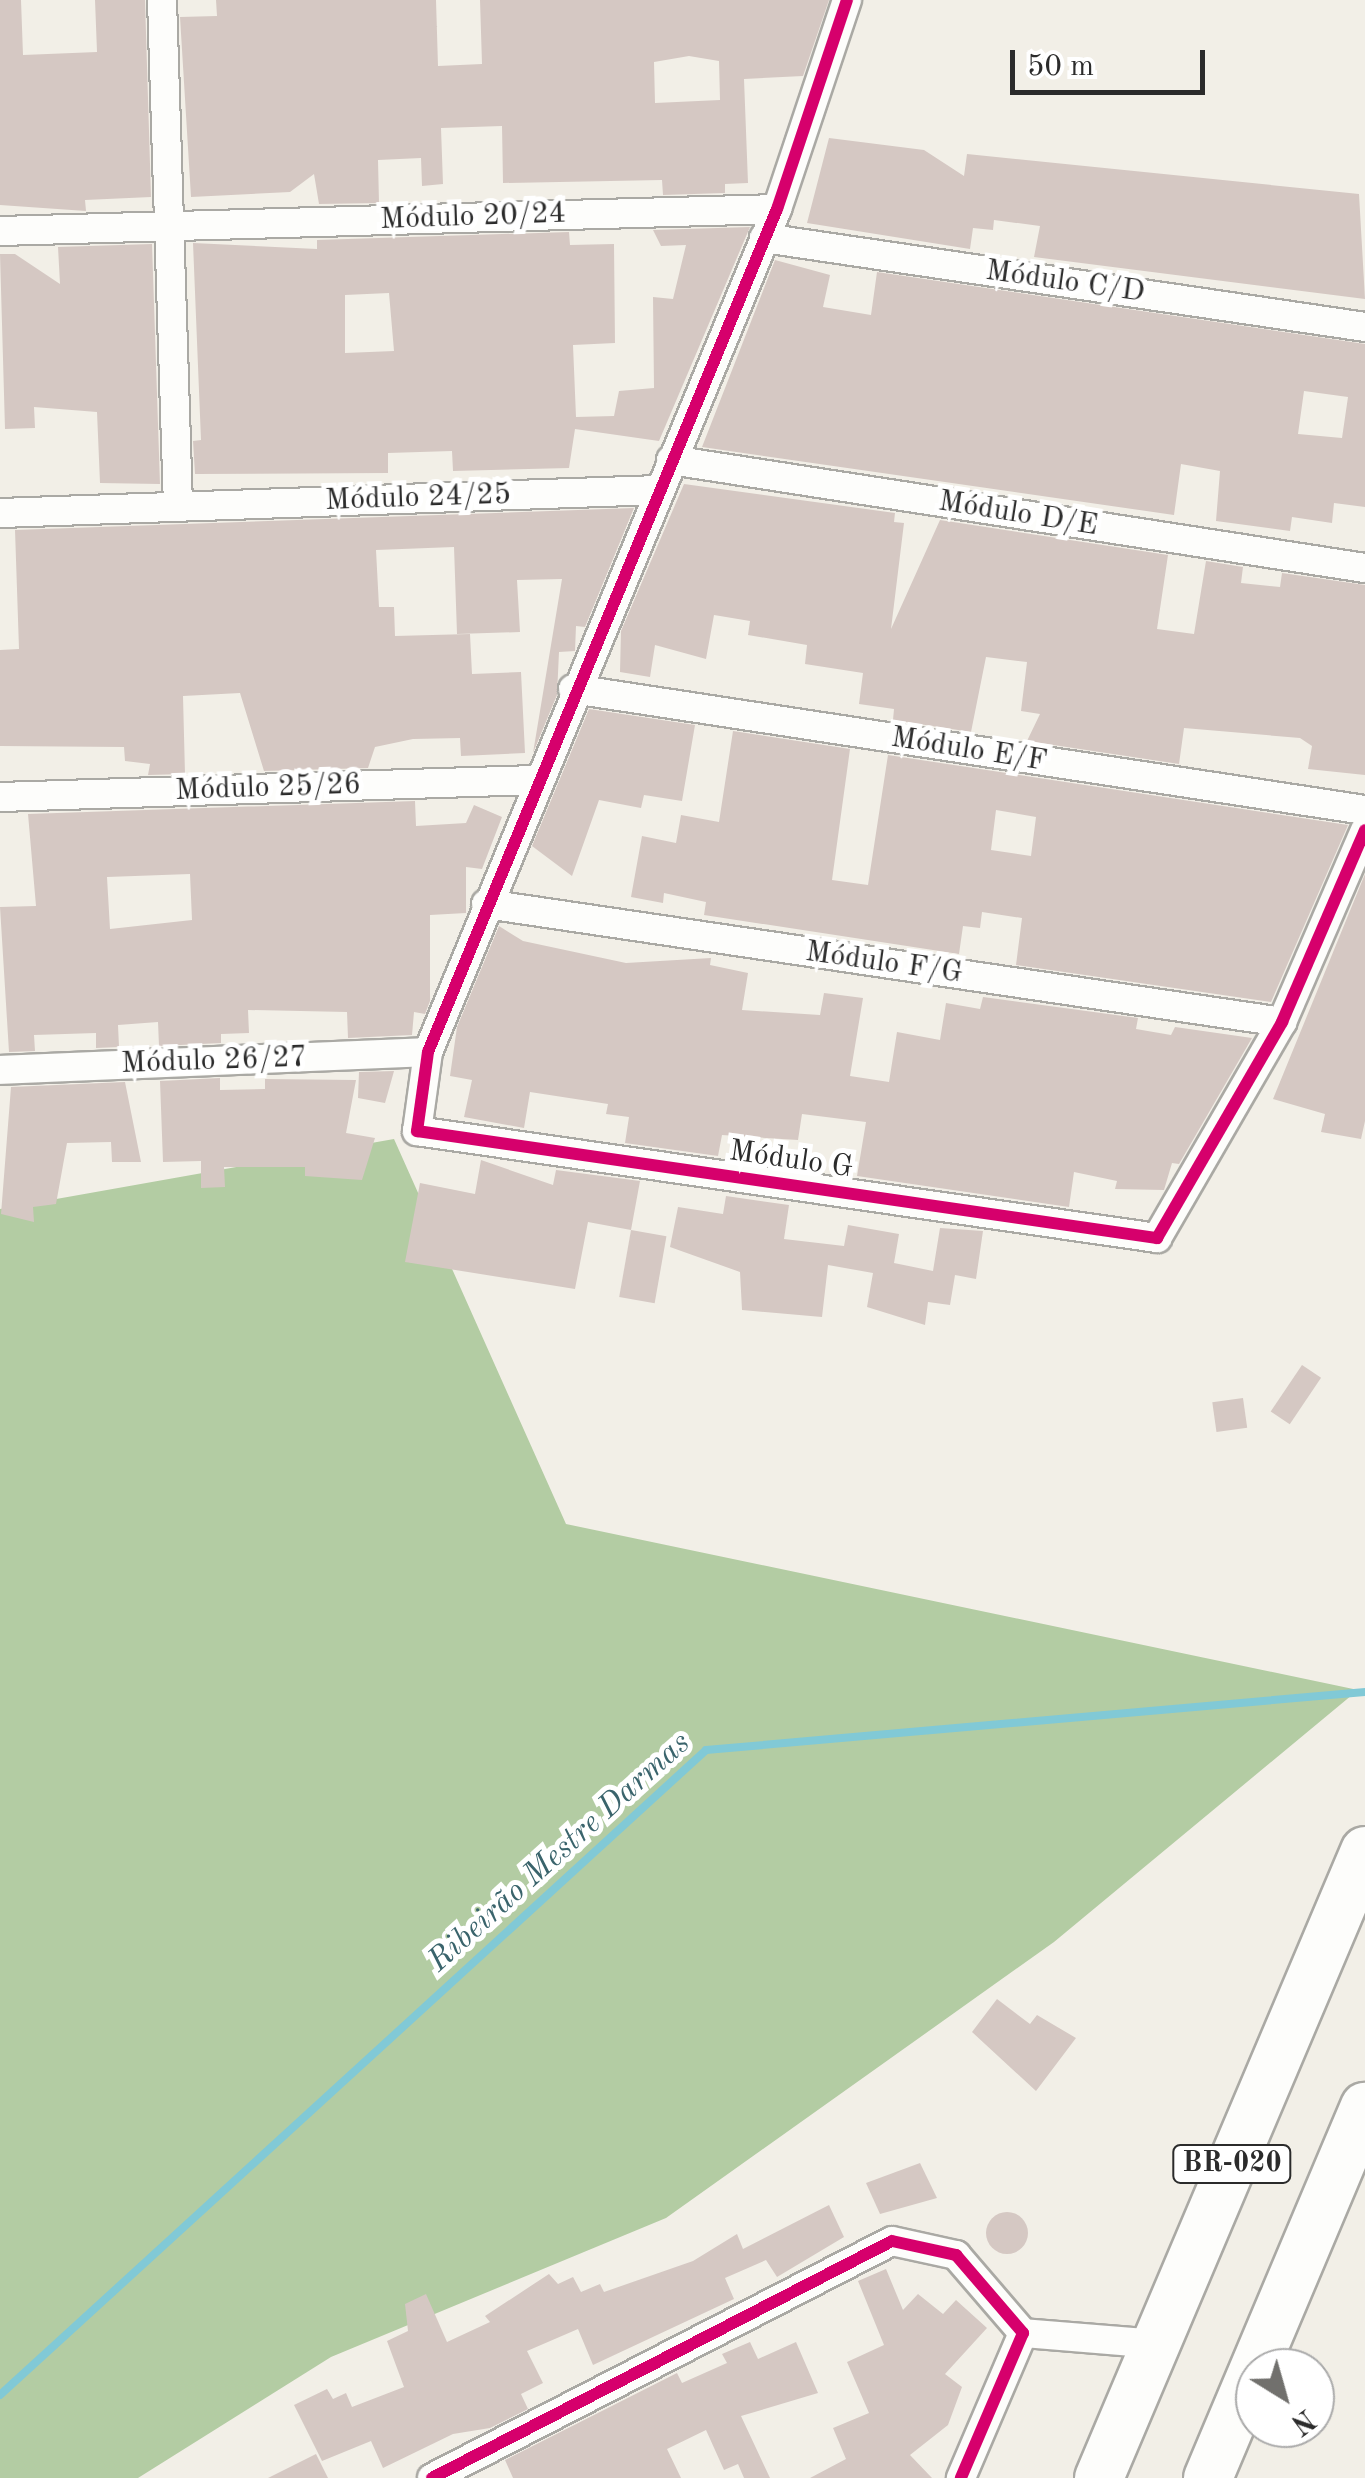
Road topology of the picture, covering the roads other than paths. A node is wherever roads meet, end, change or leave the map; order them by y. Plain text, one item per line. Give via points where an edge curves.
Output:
1 (162, 0) edge
2 (847, 0) edge
3 (777, 209) junction
4 (169, 225) junction
5 (0, 231) edge
6 (764, 238) junction
7 (1365, 326) edge
8 (670, 460) junction
9 (657, 490) junction
10 (178, 505) junction
11 (0, 512) edge
12 (1365, 568) edge
13 (573, 689) junction
14 (536, 780) junction
15 (0, 797) edge
16 (1365, 810) edge
17 (1365, 830) edge
18 (486, 904) junction
19 (1282, 1022) junction
20 (428, 1052) junction
21 (0, 1070) edge
22 (1365, 1850) edge
23 (1365, 2108) edge
24 (1024, 2333) junction
25 (1156, 2344) junction
26 (432, 2478) edge
27 (961, 2478) edge
28 (1099, 2478) edge
29 (1208, 2478) edge

1 - 4 street
2 - 3 street
3 - 4 street, Módulo 20/24
3 - 6 street
4 - 5 street, Módulo 20/24
4 - 10 street
6 - 7 street, Módulo C/D
6 - 8 street
8 - 9 street
8 - 12 street, Módulo D/E
9 - 10 street, Módulo 24/25
9 - 13 street
10 - 11 street, Módulo 24/25
13 - 14 street
13 - 16 street, Módulo E/F
14 - 15 street, Módulo 25/26
14 - 18 street
17 - 19 street
18 - 19 street, Módulo F/G
18 - 20 street
19 - 20 street, Módulo G via 1157,1238 418,1132
20 - 21 street, Módulo 26/27
22 - 25 highway, BR-020
23 - 29 highway, BR-020
24 - 25 street
24 - 26 street via 956,2255 892,2241
24 - 27 street
25 - 28 highway, BR-020

